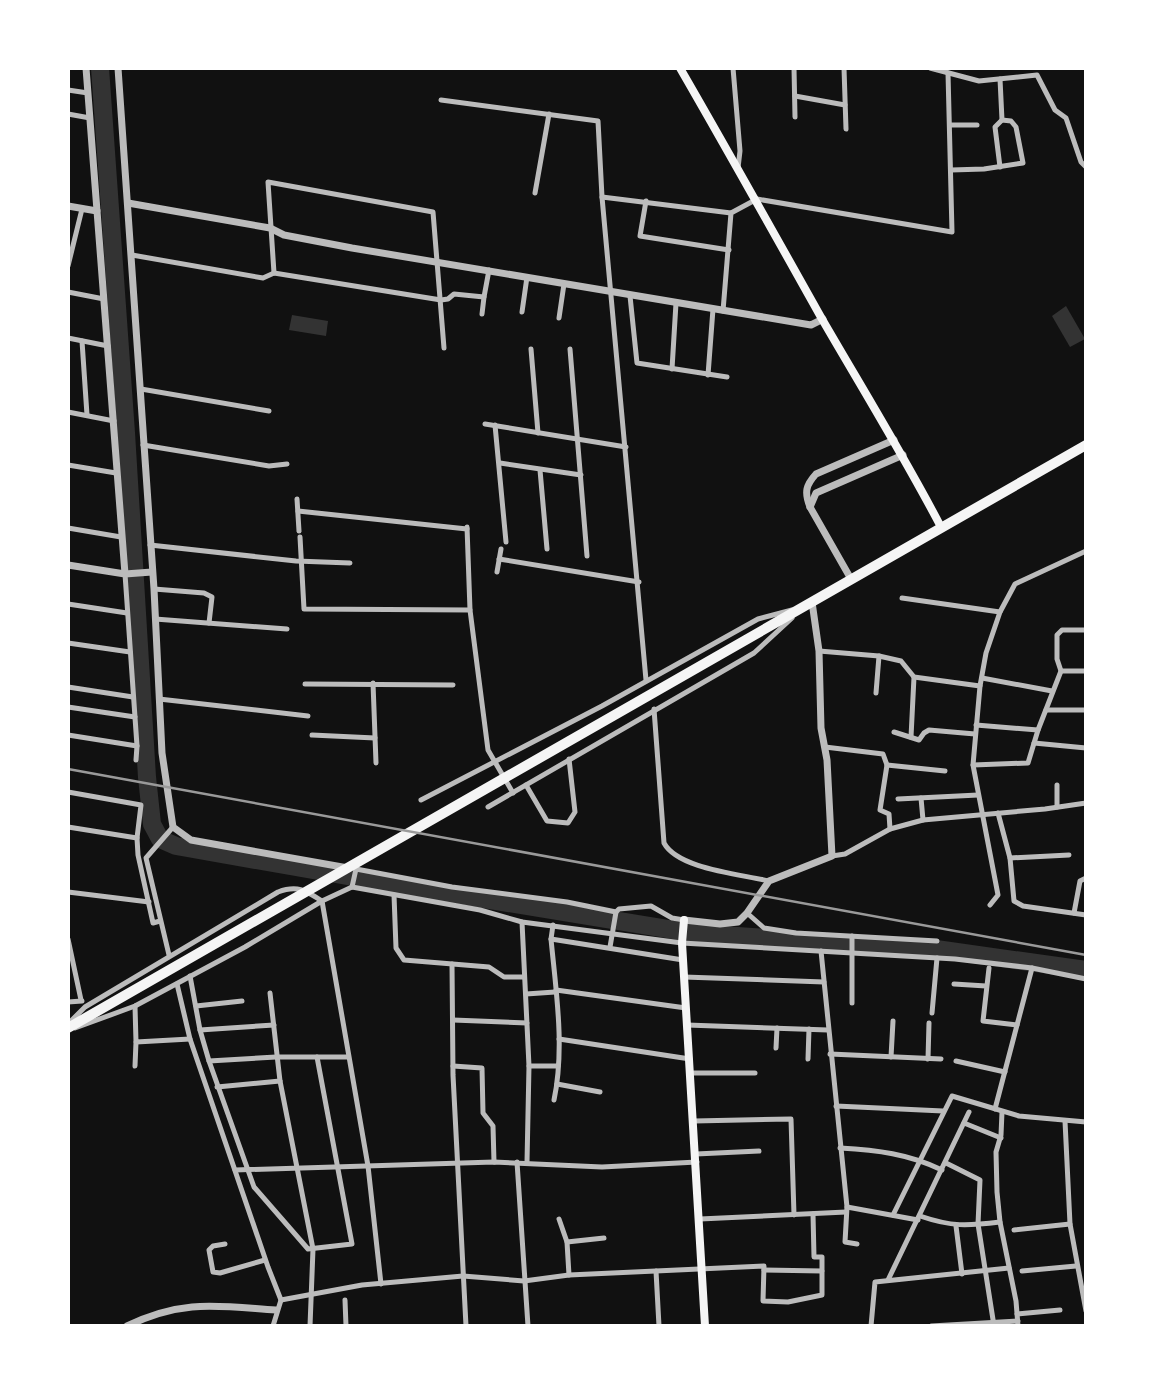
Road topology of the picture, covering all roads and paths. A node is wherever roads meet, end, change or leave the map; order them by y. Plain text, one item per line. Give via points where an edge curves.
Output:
1 (86, 68) edge
2 (118, 68) edge
3 (680, 68) edge
4 (733, 68) edge
5 (794, 68) edge
6 (844, 68) edge
7 (930, 68) edge
8 (948, 73) junction
9 (1000, 79) junction
10 (68, 90) edge
11 (88, 93) junction
12 (795, 96) junction
13 (442, 100) dead end
14 (845, 105) junction
15 (68, 114) edge
16 (549, 114) junction
17 (796, 117) dead end
18 (90, 118) junction
19 (1002, 120) junction
20 (950, 125) junction
21 (977, 125) dead end
22 (846, 129) dead end
23 (1000, 167) junction
24 (1086, 167) edge
25 (738, 168) junction
26 (951, 170) junction
27 (535, 193) dead end
28 (602, 197) junction
29 (757, 199) junction
30 (646, 201) junction
31 (128, 203) junction
32 (68, 206) edge
33 (82, 209) junction
34 (97, 211) junction
35 (732, 213) junction
36 (270, 228) junction
37 (729, 250) junction
38 (132, 255) junction
39 (438, 262) junction
40 (68, 266) edge
41 (489, 270) junction
42 (274, 273) junction
43 (527, 277) junction
44 (564, 284) junction
45 (68, 292) edge
46 (612, 293) junction
47 (630, 296) junction
48 (484, 297) junction
49 (104, 299) junction
50 (441, 300) junction
51 (676, 303) junction
52 (713, 309) junction
53 (723, 311) junction
54 (522, 312) dead end
55 (482, 314) dead end
56 (559, 318) dead end
57 (823, 319) junction
58 (68, 338) edge
59 (82, 341) junction
60 (108, 346) junction
61 (444, 348) dead end
62 (531, 349) dead end
63 (570, 349) dead end
64 (672, 369) junction
65 (709, 375) junction
66 (727, 377) dead end
67 (141, 389) junction
68 (269, 411) dead end
69 (68, 412) edge
70 (87, 415) junction
71 (114, 421) junction
72 (485, 424) dead end
73 (495, 425) junction
74 (538, 433) junction
75 (578, 440) junction
76 (894, 440) junction
77 (143, 445) junction
78 (1086, 445) edge
79 (626, 447) junction
80 (903, 455) junction
81 (500, 463) junction
82 (287, 464) dead end
83 (68, 465) edge
84 (540, 470) junction
85 (116, 473) junction
86 (581, 475) junction
87 (297, 499) dead end
88 (810, 507) junction
89 (298, 511) junction
90 (941, 527) junction
91 (68, 528) edge
92 (121, 537) junction
93 (506, 542) dead end
94 (150, 545) junction
95 (501, 549) dead end
96 (547, 549) dead end
97 (1086, 551) edge
98 (587, 556) dead end
99 (499, 559) junction
100 (300, 560) junction
101 (350, 563) dead end
102 (68, 565) edge
103 (152, 572) junction
104 (497, 572) dead end
105 (125, 574) junction
106 (851, 579) junction
107 (639, 582) junction
108 (154, 589) junction
109 (902, 598) dead end
110 (68, 604) edge
111 (809, 604) junction
112 (470, 610) junction
113 (127, 612) junction
114 (1000, 612) junction
115 (155, 618) junction
116 (209, 623) junction
117 (287, 629) dead end
118 (1086, 630) edge
119 (68, 643) edge
120 (819, 651) junction
121 (130, 652) junction
122 (879, 656) junction
123 (1061, 671) junction
124 (1086, 671) edge
125 (914, 677) junction
126 (982, 678) junction
127 (646, 680) junction
128 (373, 683) junction
129 (305, 684) dead end
130 (453, 685) dead end
131 (980, 686) junction
132 (68, 687) edge
133 (1052, 691) junction
134 (876, 693) dead end
135 (133, 697) junction
136 (159, 699) junction
137 (68, 707) edge
138 (654, 709) junction
139 (1046, 710) junction
140 (1086, 710) edge
141 (308, 716) dead end
142 (135, 717) junction
143 (976, 725) junction
144 (1038, 730) junction
145 (894, 732) dead end
146 (975, 734) junction
147 (68, 735) edge
148 (312, 735) dead end
149 (911, 737) junction
150 (375, 738) junction
151 (1034, 743) junction
152 (137, 746) junction
153 (825, 747) junction
154 (1086, 748) edge
155 (569, 759) junction
156 (136, 760) dead end
157 (495, 761) junction
158 (376, 763) dead end
159 (887, 765) junction
160 (973, 765) junction
161 (945, 771) dead end
162 (526, 785) junction
163 (1057, 785) dead end
164 (68, 792) edge
165 (513, 793) junction
166 (978, 795) junction
167 (921, 798) junction
168 (898, 799) dead end
169 (421, 800) dead end
170 (1086, 803) edge
171 (488, 807) dead end
172 (1057, 807) junction
173 (998, 813) junction
174 (982, 814) junction
175 (923, 820) junction
176 (68, 827) edge
177 (173, 827) junction
178 (890, 830) junction
179 (137, 838) junction
180 (1005, 845) junction
181 (988, 849) junction
182 (1069, 855) dead end
183 (832, 856) junction
184 (1010, 858) junction
185 (356, 869) junction
186 (1086, 878) edge
187 (769, 881) junction
188 (352, 887) junction
189 (68, 892) edge
190 (394, 895) junction
191 (322, 901) junction
192 (149, 902) junction
193 (990, 905) dead end
194 (747, 913) junction
195 (1074, 913) junction
196 (615, 914) junction
197 (1086, 915) edge
198 (160, 921) junction
199 (522, 922) junction
200 (684, 923) junction
201 (553, 925) junction
202 (612, 930) junction
203 (852, 936) junction
204 (68, 939) edge
205 (551, 939) junction
206 (682, 941) junction
207 (937, 941) dead end
208 (610, 947) junction
209 (821, 951) junction
210 (852, 953) junction
211 (169, 955) junction
212 (937, 958) junction
213 (683, 960) junction
214 (452, 964) junction
215 (989, 968) dead end
216 (1032, 968) junction
217 (190, 976) junction
218 (524, 977) junction
219 (684, 977) junction
220 (1086, 979) edge
221 (824, 982) junction
222 (177, 984) junction
223 (954, 984) dead end
224 (986, 986) junction
225 (556, 991) junction
226 (270, 993) dead end
227 (526, 994) junction
228 (242, 1001) dead end
229 (68, 1002) edge
230 (83, 1003) junction
231 (852, 1003) dead end
232 (135, 1006) junction
233 (196, 1006) junction
234 (686, 1009) junction
235 (932, 1013) dead end
236 (453, 1020) junction
237 (893, 1021) dead end
238 (527, 1023) junction
239 (929, 1023) dead end
240 (274, 1025) junction
241 (687, 1025) junction
242 (1017, 1025) junction
243 (68, 1027) edge
244 (777, 1028) junction
245 (809, 1029) junction
246 (200, 1030) junction
247 (828, 1030) junction
248 (190, 1039) junction
249 (559, 1039) junction
250 (136, 1042) junction
251 (776, 1048) dead end
252 (830, 1054) junction
253 (891, 1057) junction
254 (278, 1058) junction
255 (317, 1058) junction
256 (348, 1058) junction
257 (690, 1059) junction
258 (808, 1059) dead end
259 (928, 1059) junction
260 (941, 1059) dead end
261 (209, 1061) junction
262 (956, 1061) dead end
263 (135, 1066) dead end
264 (453, 1066) junction
265 (529, 1066) junction
266 (558, 1066) junction
267 (1005, 1072) junction
268 (691, 1073) junction
269 (755, 1073) dead end
270 (280, 1081) junction
271 (557, 1084) junction
272 (217, 1087) junction
273 (600, 1092) dead end
274 (554, 1100) dead end
275 (836, 1106) junction
276 (995, 1109) junction
277 (943, 1111) junction
278 (969, 1112) dead end
279 (1002, 1112) junction
280 (694, 1121) junction
281 (1065, 1121) junction
282 (1086, 1122) edge
283 (964, 1123) junction
284 (1001, 1138) junction
285 (840, 1148) junction
286 (759, 1151) dead end
287 (697, 1158) junction
288 (920, 1160) junction
289 (494, 1162) junction
290 (517, 1162) junction
291 (527, 1162) junction
292 (457, 1164) junction
293 (946, 1164) junction
294 (338, 1166) junction
295 (368, 1166) junction
296 (297, 1167) junction
297 (247, 1169) junction
298 (235, 1170) junction
299 (942, 1170) junction
300 (847, 1209) junction
301 (813, 1214) junction
302 (794, 1215) junction
303 (893, 1215) junction
304 (919, 1218) junction
305 (559, 1219) dead end
306 (700, 1219) junction
307 (1000, 1222) junction
308 (978, 1224) junction
309 (1070, 1224) junction
310 (956, 1226) junction
311 (1014, 1230) dead end
312 (604, 1238) dead end
313 (567, 1242) junction
314 (225, 1244) dead end
315 (858, 1244) dead end
316 (313, 1249) junction
317 (265, 1260) junction
318 (1076, 1266) junction
319 (1009, 1268) junction
320 (702, 1269) junction
321 (764, 1270) junction
322 (656, 1271) junction
323 (822, 1271) junction
324 (985, 1271) junction
325 (1022, 1271) dead end
326 (962, 1274) junction
327 (569, 1275) junction
328 (463, 1276) junction
329 (888, 1280) junction
330 (524, 1281) junction
331 (1083, 1283) edge
332 (381, 1284) junction
333 (310, 1296) junction
334 (281, 1300) junction
335 (345, 1300) dead end
336 (276, 1310) junction
337 (1060, 1310) dead end
338 (1086, 1311) edge
339 (1018, 1320) edge
340 (994, 1325) edge
341 (127, 1326) edge
342 (273, 1326) edge
343 (310, 1326) edge
344 (346, 1326) edge
345 (466, 1326) edge
346 (528, 1326) edge
347 (659, 1326) edge
348 (705, 1326) edge
349 (871, 1326) edge
350 (930, 1326) edge
351 (943, 1326) edge

1 - 11 street
2 - 31 street
3 - 25 main road
4 - 25 street
5 - 12 street
6 - 14 street
7 - 8 street
8 - 9 street via 979,81
8 - 20 street
9 - 19 street
9 - 24 street via 1037,75 1055,110 1066,118
10 - 11 street
11 - 18 street
12 - 14 street
12 - 17 street
13 - 16 street
14 - 22 street
15 - 18 street
16 - 27 street
16 - 28 street via 598,121
18 - 34 street
19 - 23 street via 995,127
19 - 23 street via 1016,127 1023,163
20 - 21 street
20 - 26 street
23 - 26 street
25 - 29 main road
26 - 29 street via 953,232
28 - 30 street
28 - 46 street
29 - 35 street
29 - 57 main road
30 - 35 street
30 - 37 street via 640,236
31 - 36 street
31 - 38 street
32 - 33 street
33 - 34 street
33 - 40 street
34 - 49 street
35 - 37 street
36 - 39 street via 284,235
36 - 39 street via 268,182 433,212
36 - 42 street
37 - 53 street
38 - 42 street via 263,278
38 - 67 street
39 - 41 street
39 - 50 street
41 - 43 street
41 - 48 street
42 - 50 street
43 - 44 street
43 - 54 street
44 - 46 street
44 - 56 street
45 - 49 street
46 - 47 street
46 - 79 street
47 - 51 street
47 - 64 street via 637,363
48 - 50 street via 454,293
48 - 55 street
49 - 60 street
50 - 61 street
51 - 52 street
51 - 64 street
52 - 53 street
52 - 65 street
53 - 57 street via 811,325
57 - 76 main road
58 - 59 street
59 - 60 street
59 - 70 street
60 - 71 street
62 - 74 street
63 - 75 street
64 - 65 street
65 - 66 street
67 - 68 street
67 - 77 street
69 - 70 street
70 - 71 street
71 - 85 street
72 - 73 street
73 - 74 street
73 - 81 street
74 - 75 street
75 - 79 street
75 - 86 street
76 - 80 main road
76 - 88 street via 816,474 805,495
77 - 82 street via 270,467
77 - 94 street
78 - 90 highway
79 - 107 street
80 - 88 street via 816,493
80 - 90 main road
81 - 84 street
81 - 93 street
83 - 85 street
84 - 86 street
84 - 96 street
85 - 92 street
86 - 98 street
87 - 89 street
88 - 106 street
89 - 100 street
89 - 112 street via 467,528
90 - 106 highway
91 - 92 street
92 - 105 street
94 - 100 street
94 - 103 street
95 - 99 street
97 - 114 street via 1015,584
99 - 104 street
99 - 107 street
100 - 101 street
100 - 112 street via 304,609
102 - 105 street
103 - 105 street
103 - 108 street
105 - 113 street
106 - 111 highway
107 - 127 street
108 - 115 street
108 - 116 street via 212,597
109 - 114 street
110 - 113 street
111 - 120 street
111 - 127 street via 758,619
111 - 138 street via 754,653
111 - 243 highway
112 - 157 street via 488,750
113 - 121 street
114 - 126 street
115 - 116 street
115 - 136 street
116 - 117 street
118 - 123 street via 1057,635
119 - 121 street
120 - 122 street
120 - 153 street
121 - 135 street
122 - 125 street via 901,661
122 - 134 street
123 - 124 street
123 - 133 street
125 - 131 street
125 - 149 street
126 - 131 street
126 - 133 street
127 - 157 street
128 - 129 street
128 - 130 street
128 - 150 street
131 - 143 street
132 - 135 street
133 - 139 street
135 - 142 street
136 - 141 street
136 - 177 street
137 - 142 street
138 - 155 street
138 - 187 street via 666,847 690,863
139 - 140 street
139 - 144 street
142 - 152 street
143 - 144 street
143 - 146 street
144 - 151 street
145 - 149 street
146 - 149 street via 929,730 919,740
146 - 160 street
147 - 152 street
148 - 150 street
150 - 158 street
151 - 154 street
151 - 160 street via 1028,763
152 - 156 street
153 - 159 street via 883,754
153 - 183 street
155 - 162 street
155 - 162 street via 575,812 568,822 547,821
157 - 165 street
157 - 169 street
159 - 161 street
159 - 178 street via 880,810 889,814
160 - 166 street
162 - 165 street
163 - 172 street
164 - 179 street via 141,805
165 - 171 street
166 - 167 street
166 - 174 street
167 - 168 street
167 - 175 street
170 - 172 street
172 - 173 street
173 - 174 street
173 - 180 street
174 - 175 street
174 - 181 street
175 - 178 street
176 - 179 street
177 - 185 street via 191,840
177 - 198 street via 146,858
178 - 183 street
179 - 192 street
180 - 181 street
180 - 184 street
181 - 193 street via 999,895
182 - 184 street
183 - 187 street
184 - 195 street via 1014,901
185 - 188 street
185 - 196 street via 567,902
186 - 195 street via 1080,881
187 - 194 street
188 - 190 street
188 - 191 street
189 - 192 street
190 - 199 street
190 - 214 street via 400,956
191 - 211 street via 303,888 292,887
191 - 217 street
191 - 256 street
192 - 198 street via 153,923
194 - 200 street via 730,924
194 - 203 street via 764,928
195 - 197 street
196 - 200 street via 619,909 651,906
196 - 202 street
198 - 211 street
199 - 201 street
199 - 218 street
200 - 206 main road
201 - 202 street
201 - 205 street
202 - 206 street
202 - 208 street
203 - 207 street
203 - 210 street
204 - 230 street
205 - 208 street
205 - 225 street
206 - 209 street
206 - 213 main road
208 - 213 street
209 - 210 street
209 - 221 street
210 - 212 street
210 - 231 street
211 - 230 street
212 - 216 street
212 - 235 street
213 - 219 main road
214 - 218 street via 489,967 511,978
214 - 236 street
215 - 224 street
216 - 220 street
216 - 242 street
217 - 222 street
217 - 233 street
218 - 227 street
219 - 221 street
219 - 234 main road
221 - 247 street
222 - 232 street
222 - 248 street
223 - 224 street
224 - 242 street via 983,1021
225 - 227 street
225 - 234 street
225 - 249 street
226 - 240 street
227 - 238 street
228 - 233 street
229 - 230 street
230 - 243 street
232 - 243 street
232 - 250 street
233 - 246 street
234 - 241 main road
236 - 238 street
236 - 264 street
237 - 253 street
238 - 265 street
239 - 259 street
240 - 246 street
240 - 254 street
241 - 244 street
241 - 257 main road
242 - 267 street
244 - 245 street
244 - 251 street
245 - 247 street
245 - 258 street
246 - 261 street
247 - 252 street
248 - 250 street
248 - 298 street
249 - 257 street
249 - 266 street
250 - 263 street
252 - 253 street
252 - 275 street
253 - 259 street
254 - 255 street
254 - 261 street
254 - 270 street
255 - 256 street
255 - 294 street
256 - 295 street
257 - 268 main road
259 - 260 street
261 - 272 street
262 - 267 street
264 - 289 street via 482,1068 483,1113 493,1126
264 - 292 street
265 - 266 street
265 - 291 street
266 - 271 street
267 - 276 street
268 - 269 street
268 - 280 main road
270 - 272 street
270 - 296 street
271 - 273 street
271 - 274 street
272 - 297 street
275 - 277 street
275 - 285 street
276 - 277 street via 952,1096
276 - 279 street
277 - 288 street
278 - 283 street
279 - 281 street
279 - 284 street
280 - 287 main road
280 - 302 street via 791,1119
281 - 282 street
281 - 309 street
283 - 284 street
283 - 293 street
284 - 307 street via 996,1152
285 - 288 street via 887,1151
285 - 300 street
286 - 287 street
287 - 291 street via 602,1167
287 - 306 main road
288 - 299 street
288 - 303 street
289 - 290 street
289 - 292 street
290 - 291 street
290 - 330 street
292 - 295 street
292 - 328 street
293 - 299 street
293 - 308 street via 980,1180
294 - 295 street
294 - 296 street
294 - 316 street via 352,1244
295 - 332 street
296 - 297 street
296 - 316 street
297 - 298 street
297 - 316 street via 254,1187 308,1249
298 - 317 street
299 - 304 street
300 - 301 street
300 - 303 street
300 - 315 street via 845,1242
301 - 302 street
301 - 323 street via 814,1257 822,1257
302 - 306 street
303 - 304 street
304 - 310 street
304 - 329 street
305 - 313 street
306 - 320 main road
307 - 308 street
307 - 319 street
308 - 310 street
308 - 324 street
309 - 311 street
309 - 318 street
310 - 326 street
312 - 313 street
313 - 327 street
314 - 317 street via 209,1250 213,1272
316 - 333 street
317 - 334 street
318 - 325 street
318 - 331 street
319 - 324 street
319 - 339 street
320 - 321 street via 764,1266
320 - 322 street
320 - 348 main road
321 - 323 street
321 - 323 street via 763,1301 788,1302 822,1295
322 - 327 street
322 - 347 street
324 - 326 street
324 - 340 street
326 - 329 street
327 - 330 street
328 - 330 street
328 - 332 street
328 - 345 street
329 - 349 street via 875,1282
330 - 346 street
331 - 338 street
332 - 333 street
333 - 334 street
333 - 343 street
334 - 336 street
335 - 344 street
336 - 341 street via 176,1307
336 - 342 street
337 - 339 street
339 - 340 street
340 - 351 street
350 - 351 street

